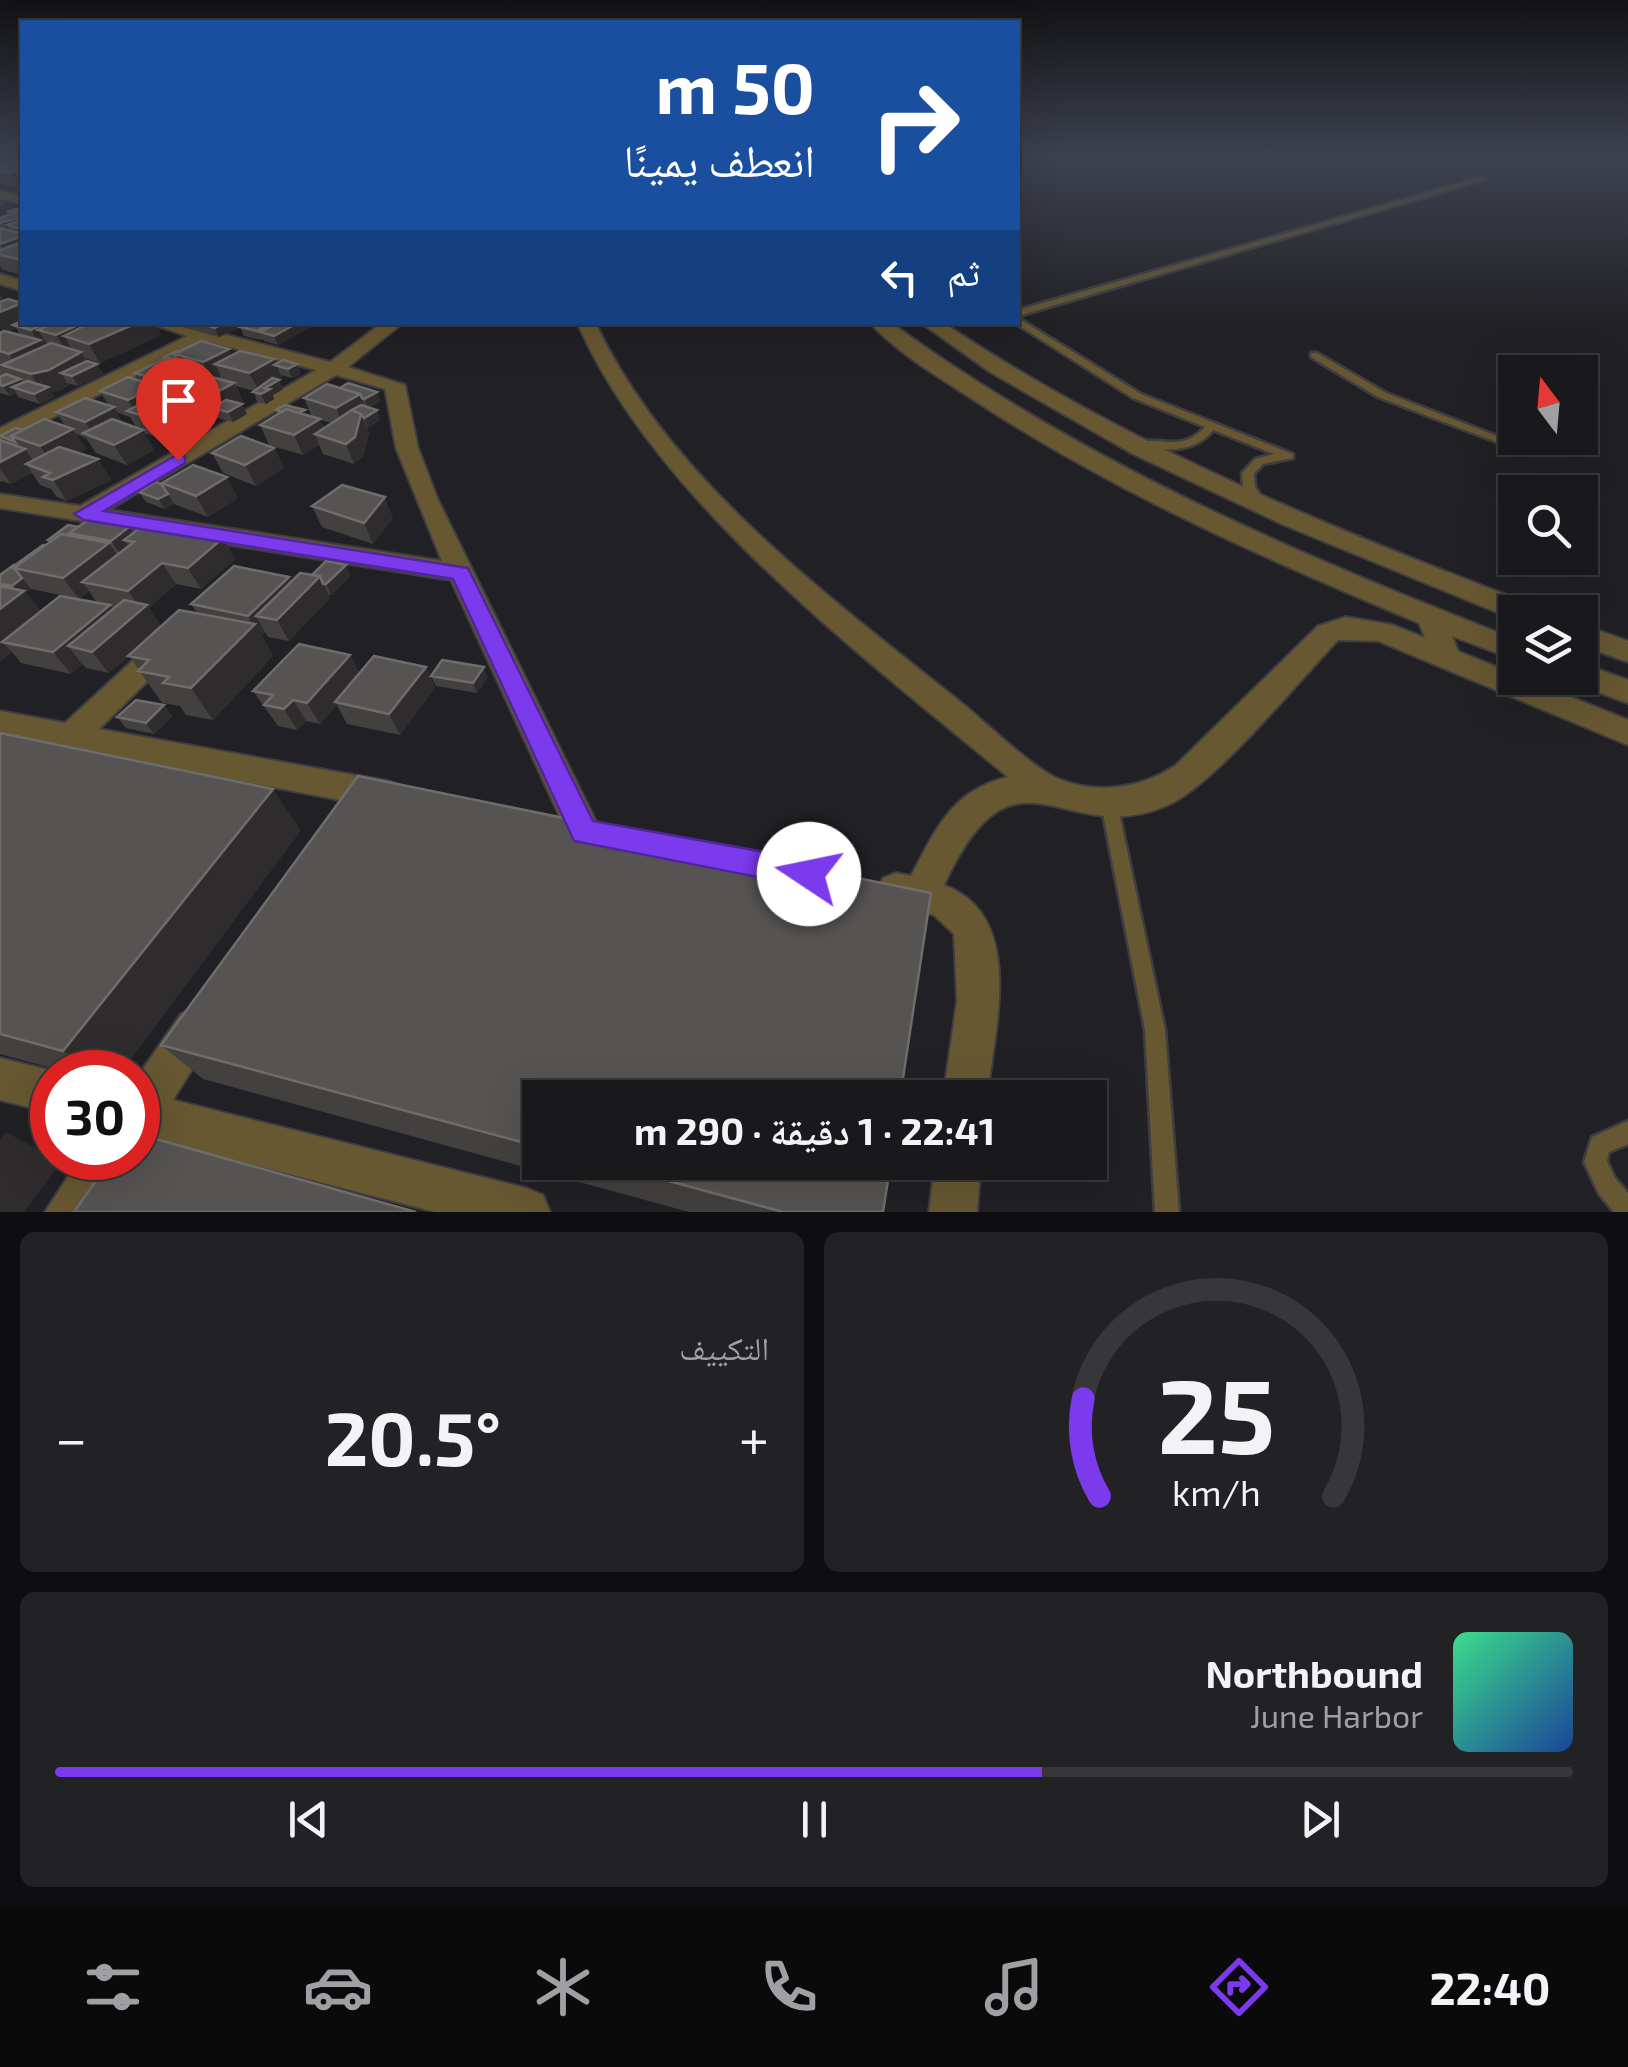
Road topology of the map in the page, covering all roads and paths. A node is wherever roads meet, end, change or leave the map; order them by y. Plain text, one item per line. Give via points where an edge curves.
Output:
1 (1359, 215) edge
2 (1020, 312) edge
3 (1020, 322) edge
4 (164, 325) edge
5 (391, 325) edge
6 (588, 325) edge
7 (882, 325) edge
8 (936, 325) edge
9 (202, 335) junction
10 (1314, 356) dead end
11 (334, 368) junction
12 (0, 410) edge
13 (34, 420) junction
14 (1211, 426) junction
15 (0, 437) edge
16 (1498, 439) edge
17 (1134, 444) junction
18 (1, 502) edge
19 (1260, 504) junction
20 (84, 514) junction
21 (272, 544) junction
22 (244, 572) edge
23 (461, 573) junction
24 (1498, 602) edge
25 (1431, 617) junction
26 (186, 626) edge
27 (1598, 641) edge
28 (1498, 643) edge
29 (1628, 652) edge
30 (1446, 658) junction
31 (1598, 681) edge
32 (1628, 692) edge
33 (0, 722) edge
34 (1628, 734) edge
35 (72, 736) junction
36 (362, 791) junction
37 (1048, 791) junction
38 (417, 801) edge
39 (1109, 803) junction
40 (339, 823) edge
41 (547, 825) edge
42 (584, 832) junction
43 (622, 839) edge
44 (865, 884) edge
45 (921, 894) junction
46 (216, 1000) edge
47 (0, 1079) edge
48 (966, 1080) edge
49 (30, 1086) edge
50 (1628, 1132) edge
51 (92, 1180) edge
52 (956, 1180) edge
53 (1628, 1211) edge
54 (69, 1212) edge
55 (526, 1212) edge
56 (953, 1212) edge
57 (1166, 1212) edge

1 - 2 lane
3 - 14 lane via 1138,396
4 - 9 street
5 - 11 street
6 - 37 street via 627,400 695,481 868,644
7 - 25 street via 972,389 1090,458 1294,559
8 - 17 street
9 - 11 street
9 - 13 street
10 - 16 lane via 1394,400
11 - 20 street
11 - 23 street via 396,385 413,469
12 - 13 street
13 - 15 street
14 - 17 lane via 1203,438 1184,444
14 - 19 lane via 1288,456 1259,461 1248,473
17 - 19 street
18 - 20 street
19 - 24 street
20 - 21 street
21 - 22 street
21 - 23 street
23 - 42 street
25 - 28 street
25 - 30 street
26 - 35 street
27 - 29 street
30 - 34 street
30 - 39 street via 1370,629 1336,629 1177,785 1147,799
31 - 32 street
33 - 35 street
35 - 36 street
36 - 38 street
36 - 40 street
37 - 39 street
37 - 45 street via 1017,789 977,804
39 - 57 lane via 1155,1030
41 - 42 street
42 - 43 street
44 - 45 street
45 - 48 street via 962,913 977,939
46 - 55 street via 138,1113
47 - 49 street
50 - 53 lane via 1600,1145 1595,1162
51 - 54 street
52 - 56 street

